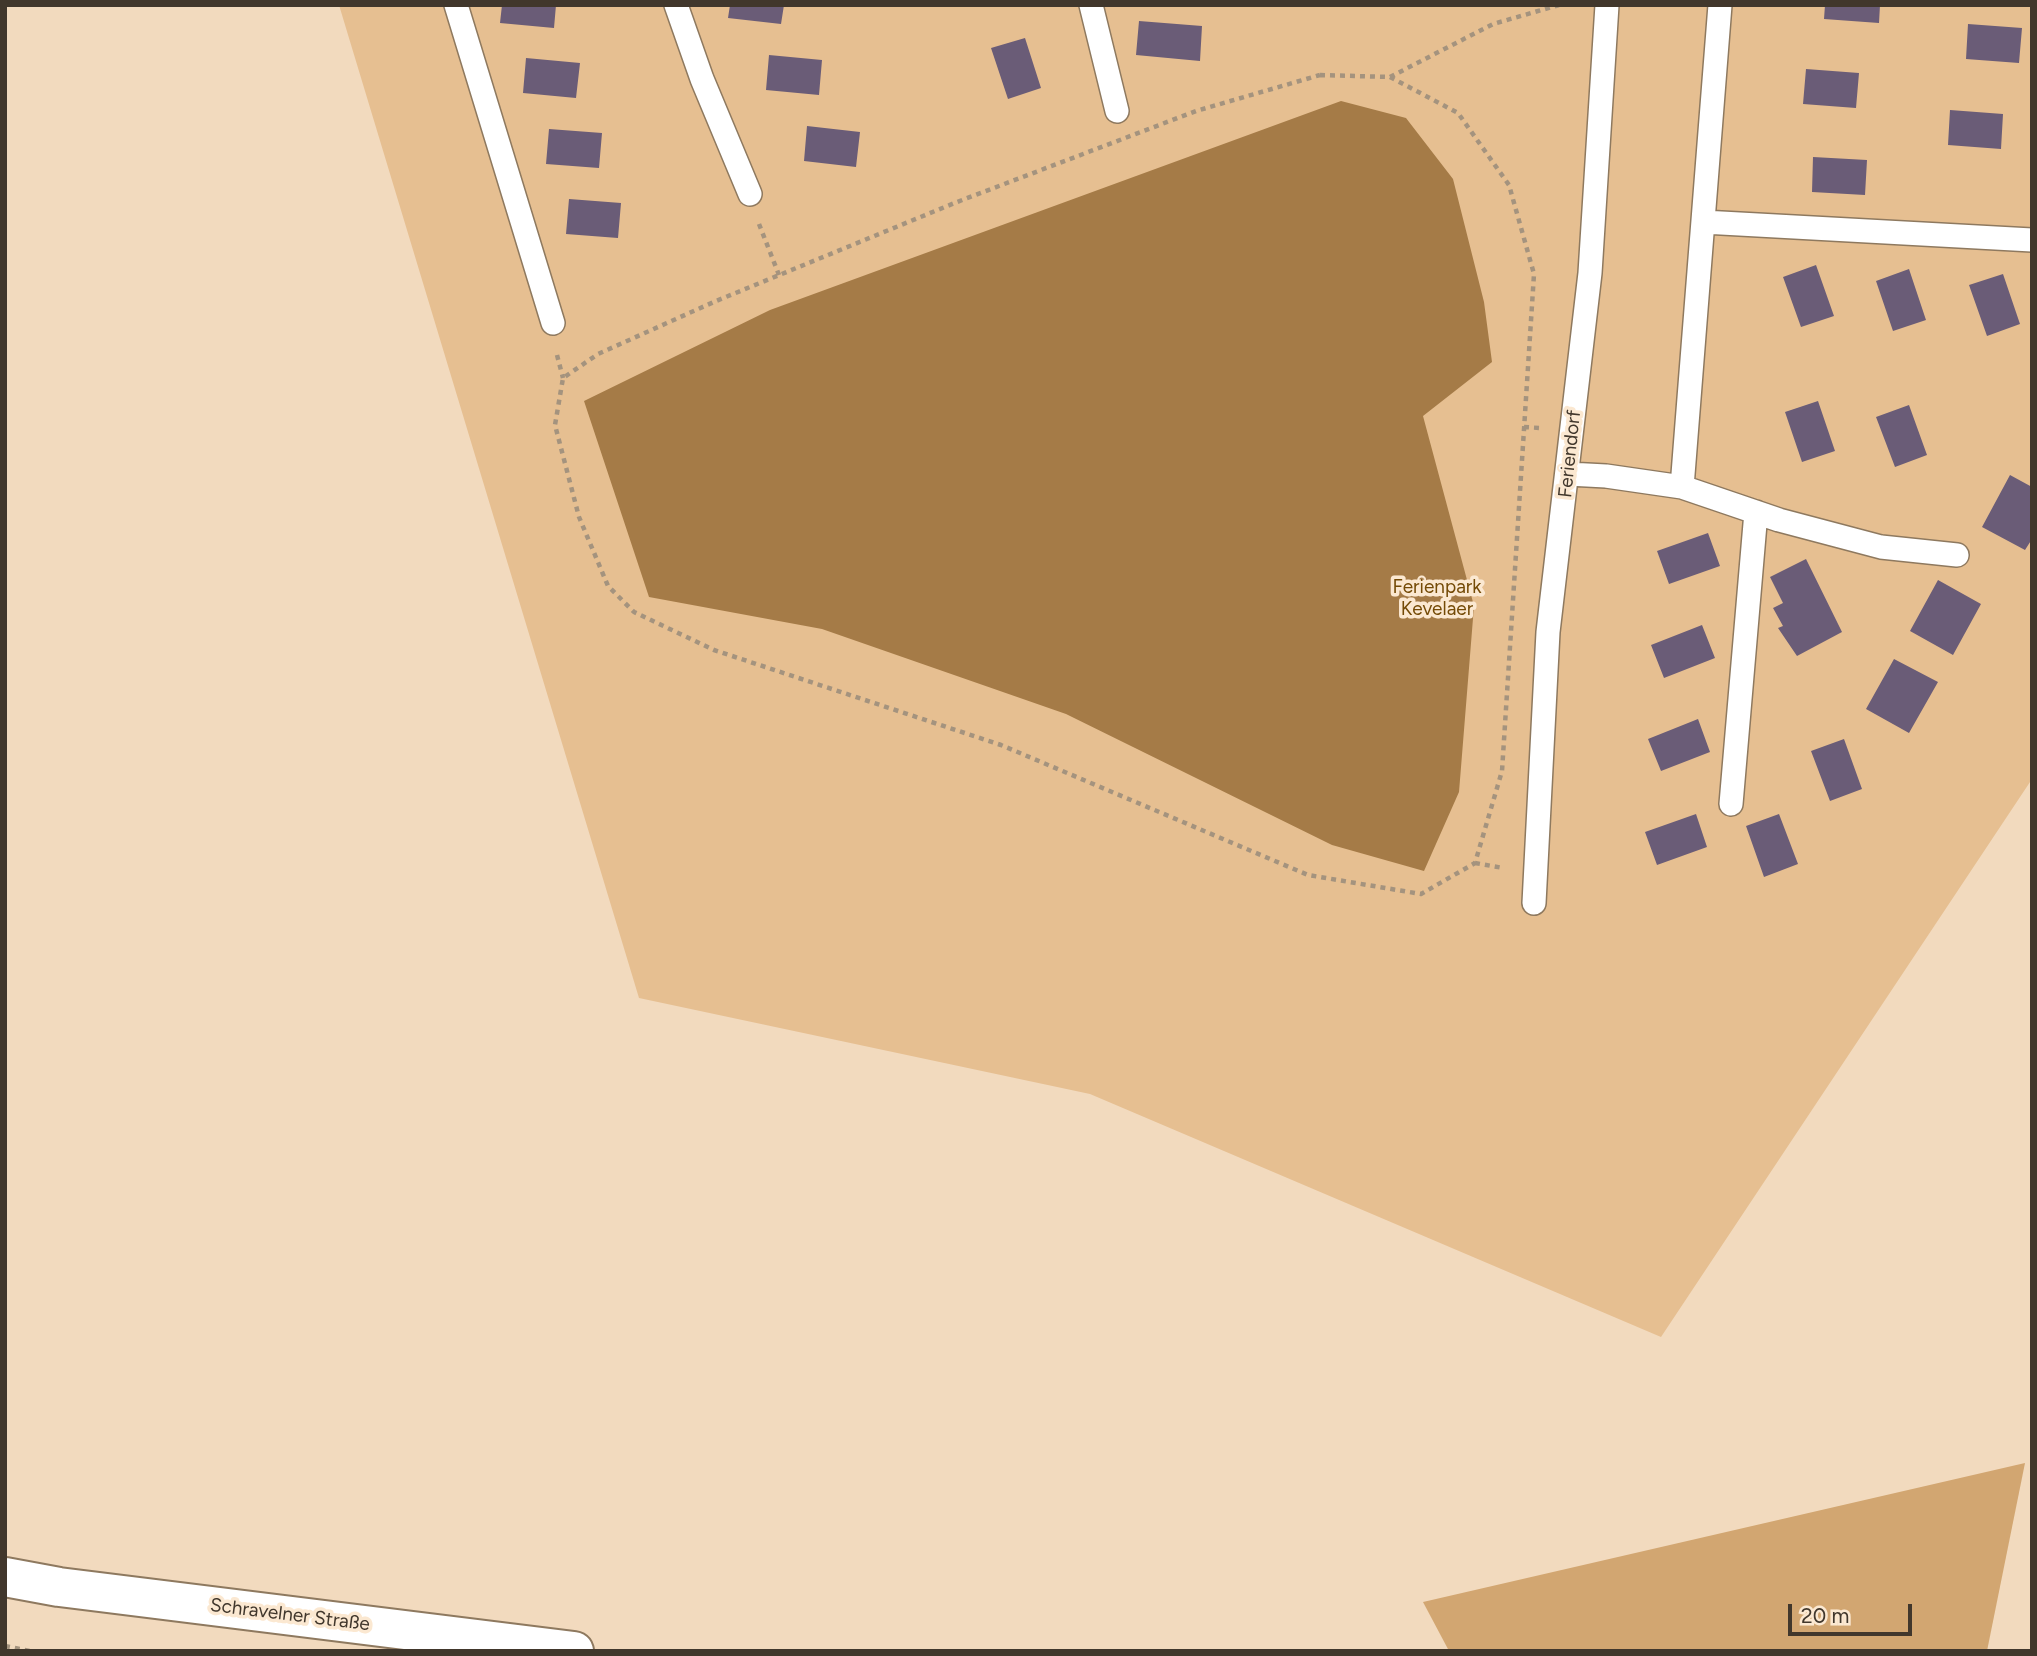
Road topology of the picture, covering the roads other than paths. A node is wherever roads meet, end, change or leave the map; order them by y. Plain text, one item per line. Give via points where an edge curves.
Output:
1 (456, 5) edge
2 (676, 5) edge
3 (1091, 5) edge
4 (1607, 5) edge
5 (1720, 5) edge
6 (1117, 111) dead end
7 (750, 194) road end
8 (1703, 222) junction
9 (2032, 240) edge
10 (553, 323) dead end
11 (1568, 474) junction
12 (1682, 488) junction
13 (1756, 512) junction
14 (1957, 555) dead end
15 (1731, 804) dead end
16 (1534, 903) dead end
17 (5, 1577) edge
18 (575, 1651) edge

1 - 10 lane
2 - 7 lane
3 - 6 lane
4 - 11 lane, Feriendorf via 1590,273
5 - 8 lane
8 - 9 lane
8 - 12 lane
11 - 12 lane
11 - 16 lane, Feriendorf via 1548,632
12 - 13 lane
13 - 14 lane via 1881,547
13 - 15 lane
17 - 18 main road, Schravelner Straße

